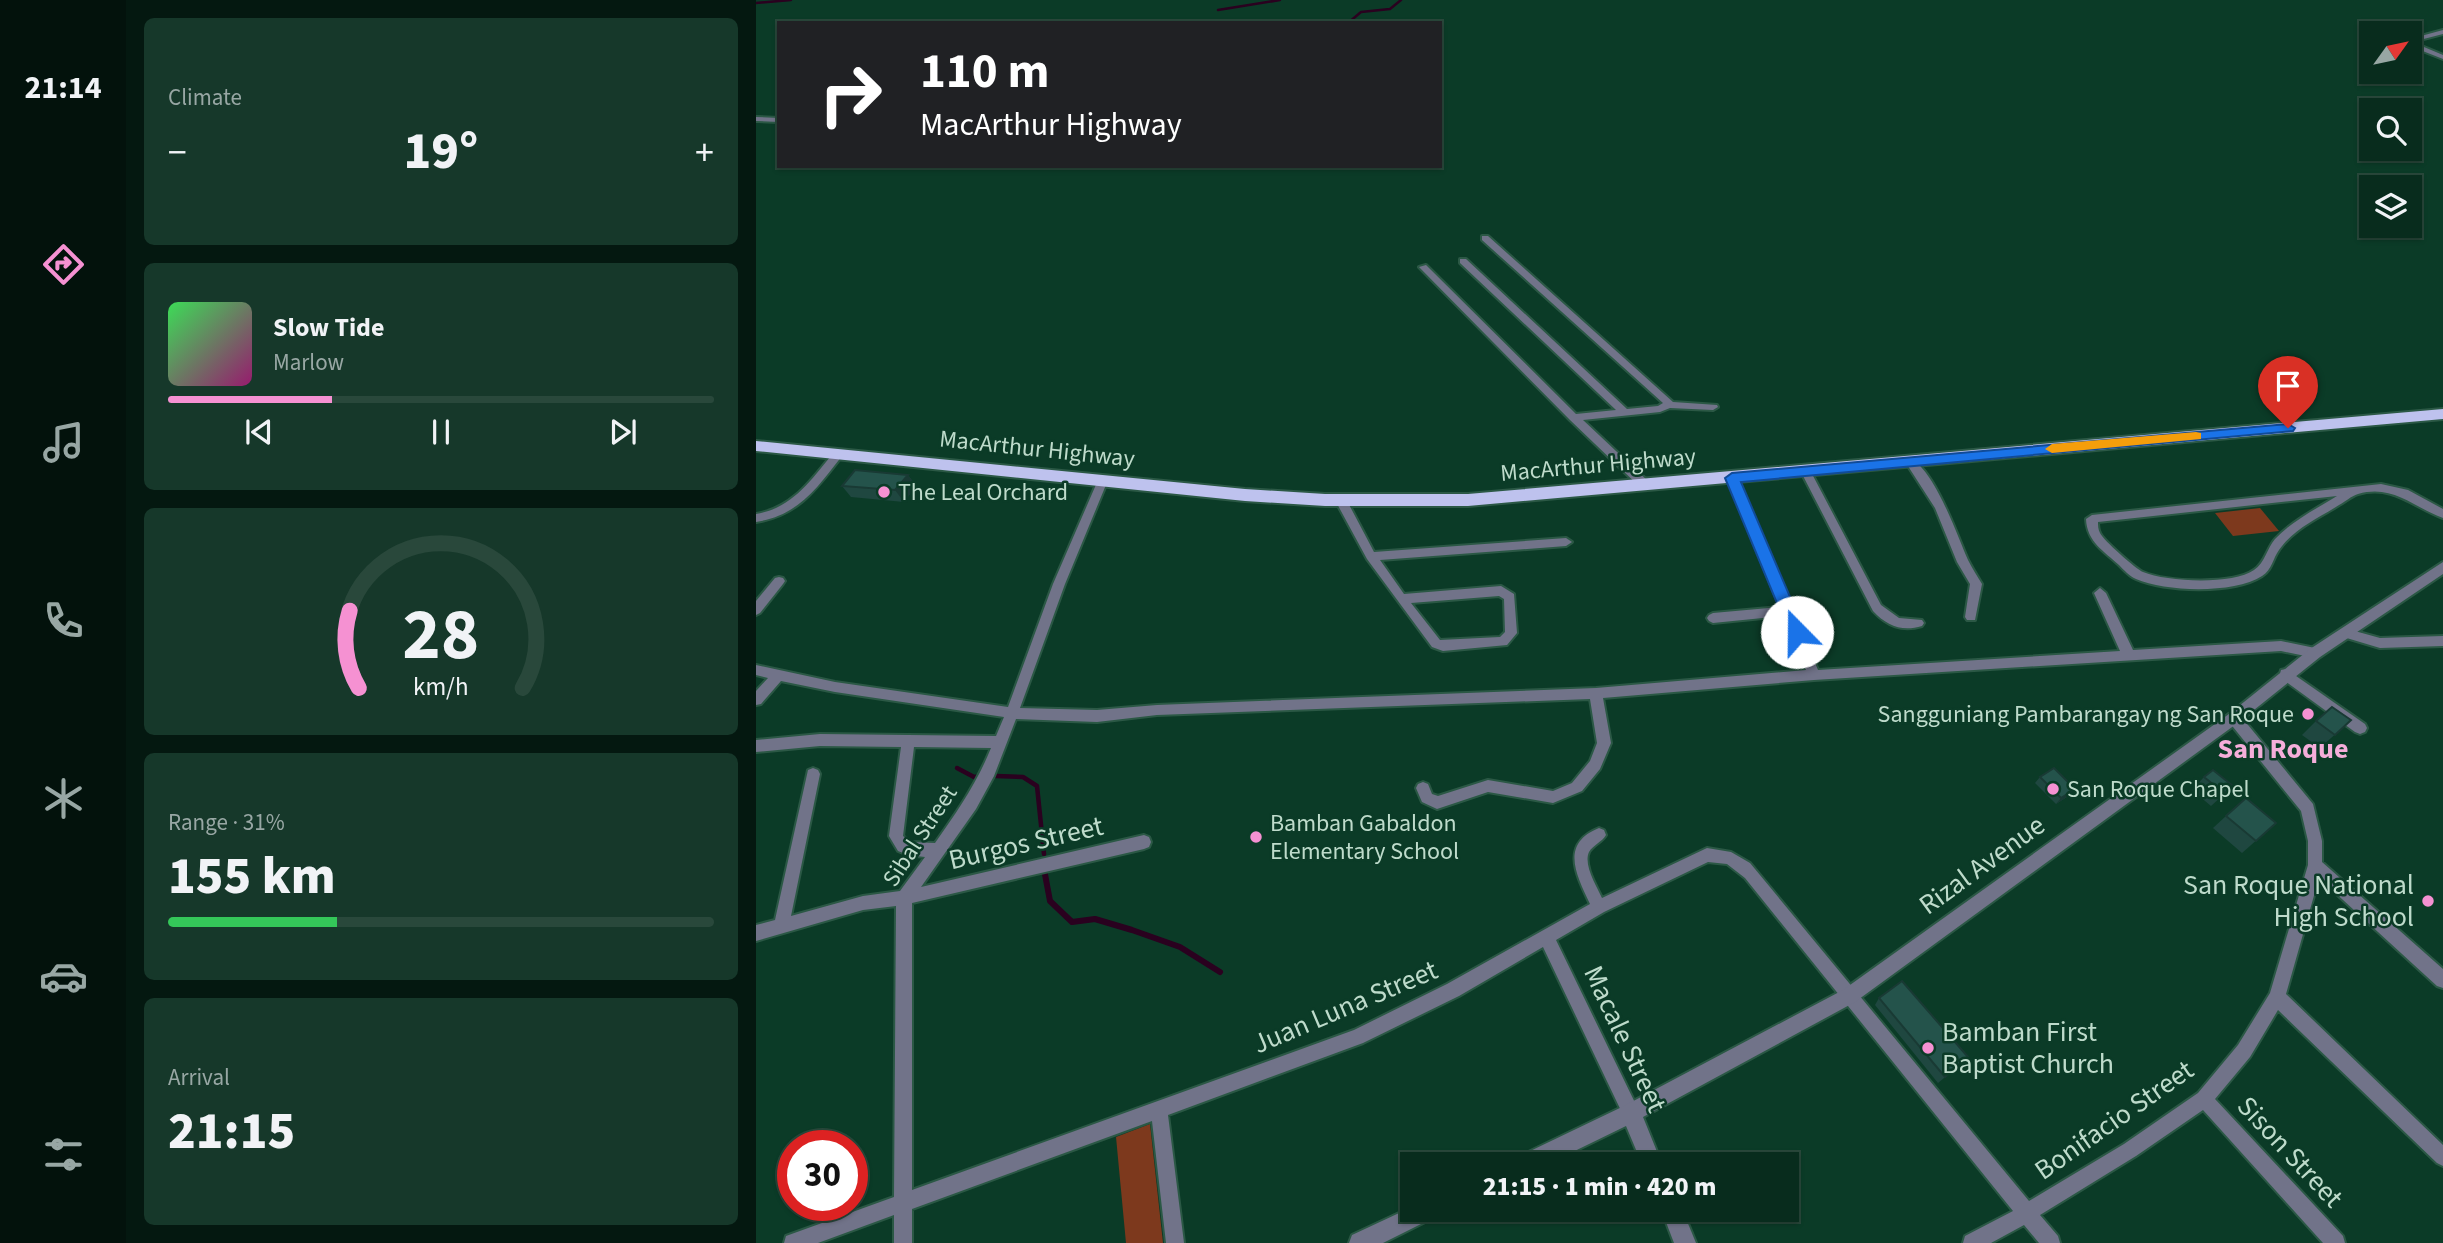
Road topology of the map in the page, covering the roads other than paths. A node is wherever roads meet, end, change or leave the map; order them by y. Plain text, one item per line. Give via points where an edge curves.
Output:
1 (2443, 32) edge
2 (2422, 38) edge
3 (2422, 48) edge
4 (2443, 49) edge
5 (2430, 52) junction
6 (2443, 57) edge
7 (756, 119) edge
8 (777, 120) edge
9 (1485, 238) dead end
10 (1463, 261) dead end
11 (1423, 267) dead end
12 (1668, 405) junction
13 (1713, 407) dead end
14 (1623, 411) junction
15 (2443, 414) edge
16 (1574, 418) junction
17 (756, 446) edge
18 (838, 454) junction
19 (1911, 463) junction
20 (1806, 472) junction
21 (1732, 478) junction
22 (1103, 480) junction
23 (1646, 486) junction
24 (2351, 492) junction
25 (1341, 500) junction
26 (2443, 514) edge
27 (756, 518) edge
28 (1566, 542) dead end
29 (1371, 556) junction
30 (2443, 567) edge
31 (779, 581) dead end
32 (2101, 593) dead end
33 (1401, 599) junction
34 (756, 610) edge
35 (1789, 611) junction
36 (1971, 617) dead end
37 (1713, 618) dead end
38 (1918, 623) dead end
39 (2344, 633) junction
40 (2443, 642) edge
41 (2315, 653) junction
42 (2129, 656) junction
43 (756, 670) edge
44 (2287, 674) junction
45 (778, 675) junction
46 (1814, 675) junction
47 (1595, 693) junction
48 (756, 700) edge
49 (1013, 713) junction
50 (2234, 718) junction
51 (2360, 728) dead end
52 (908, 741) junction
53 (1001, 742) junction
54 (756, 746) edge
55 (813, 774) dead end
56 (1423, 788) dead end
57 (1599, 835) dead end
58 (1144, 842) dead end
59 (939, 850) junction
60 (2315, 865) junction
61 (904, 898) junction
62 (1599, 908) junction
63 (781, 926) junction
64 (756, 933) edge
65 (1547, 938) junction
66 (2443, 980) edge
67 (1849, 996) junction
68 (2277, 996) junction
69 (2204, 1099) junction
70 (1158, 1111) junction
71 (1631, 1113) junction
72 (1550, 1152) edge
73 (1647, 1152) edge
74 (2443, 1157) edge
75 (902, 1201) junction
76 (2027, 1213) junction
77 (1403, 1222) edge
78 (1676, 1222) edge
79 (793, 1243) edge
80 (903, 1243) edge
81 (1175, 1243) edge
82 (1360, 1243) edge
83 (1685, 1243) edge
84 (1972, 1243) edge
85 (2051, 1243) edge
86 (2336, 1243) edge

1 - 2 street
3 - 5 street
4 - 5 street
5 - 6 street
7 - 8 street
9 - 12 street via 1665,396
10 - 14 street
11 - 16 street
12 - 13 street
12 - 14 street
14 - 16 street
15 - 19 highway, MacArthur Highway
16 - 23 street
17 - 18 highway, MacArthur Highway
18 - 22 highway, MacArthur Highway
18 - 27 street via 795,505 778,515
19 - 20 highway, MacArthur Highway
19 - 36 street via 1926,482 1963,566 1976,583
20 - 21 highway, MacArthur Highway
20 - 38 street via 1877,608 1892,622
21 - 23 highway, MacArthur Highway
21 - 35 street
22 - 25 highway, MacArthur Highway
22 - 49 street, Sibal Street via 1059,584
23 - 25 highway, MacArthur Highway via 1490,499
24 - 24 street via 2092,519 2091,530 2138,576 2194,583 2243,580 2268,564 2275,545
24 - 26 street via 2381,488 2404,492
25 - 29 street
28 - 29 street
29 - 33 street
30 - 39 street, Rizal Avenue
31 - 34 street
32 - 42 street
33 - 33 street via 1507,593 1511,633 1503,642 1436,644
35 - 37 street
35 - 46 street
39 - 40 street via 2380,643
39 - 41 street, Rizal Avenue
41 - 42 street via 2281,646
41 - 44 street, Rizal Avenue
42 - 46 street
43 - 45 street
44 - 50 street, Rizal Avenue
44 - 51 street
45 - 48 street
45 - 49 street
46 - 47 street
47 - 49 street via 1097,716
47 - 56 street via 1604,743 1587,777 1564,794 1539,796 1488,786 1437,803 1427,798
49 - 53 street, Sibal Street
50 - 60 street, Bonifacio Street via 2308,808
50 - 67 street, Rizal Avenue
52 - 53 street
52 - 54 street via 820,740
52 - 59 street via 896,836 908,849
53 - 59 street, Sibal Street via 971,805
55 - 63 street
57 - 62 street via 1582,853
58 - 61 street, Burgos Street
59 - 61 street, Sibal Street
60 - 66 street
60 - 68 street, Bonifacio Street
61 - 63 street, Burgos Street via 863,903
61 - 75 street, Sibal Street
62 - 65 street, Juan Luna Street
62 - 67 street, Juan Luna Street via 1707,855 1724,855 1750,873
63 - 64 street, Burgos Street
65 - 70 street, Juan Luna Street via 1367,1032
65 - 71 street, Macale Street
67 - 71 street, Rizal Avenue
67 - 76 street, Juan Luna Street
68 - 69 street, Bonifacio Street via 2244,1051
68 - 74 street
69 - 76 street, Bonifacio Street
69 - 86 street, Sison Street
70 - 75 street, Juan Luna Street
70 - 81 street
71 - 72 street, Rizal Avenue
71 - 73 street, Macale Street
75 - 79 street, Juan Luna Street
75 - 80 street, Sibal Street
76 - 84 street, Bonifacio Street
76 - 85 street, Juan Luna Street
77 - 82 street
78 - 83 street

